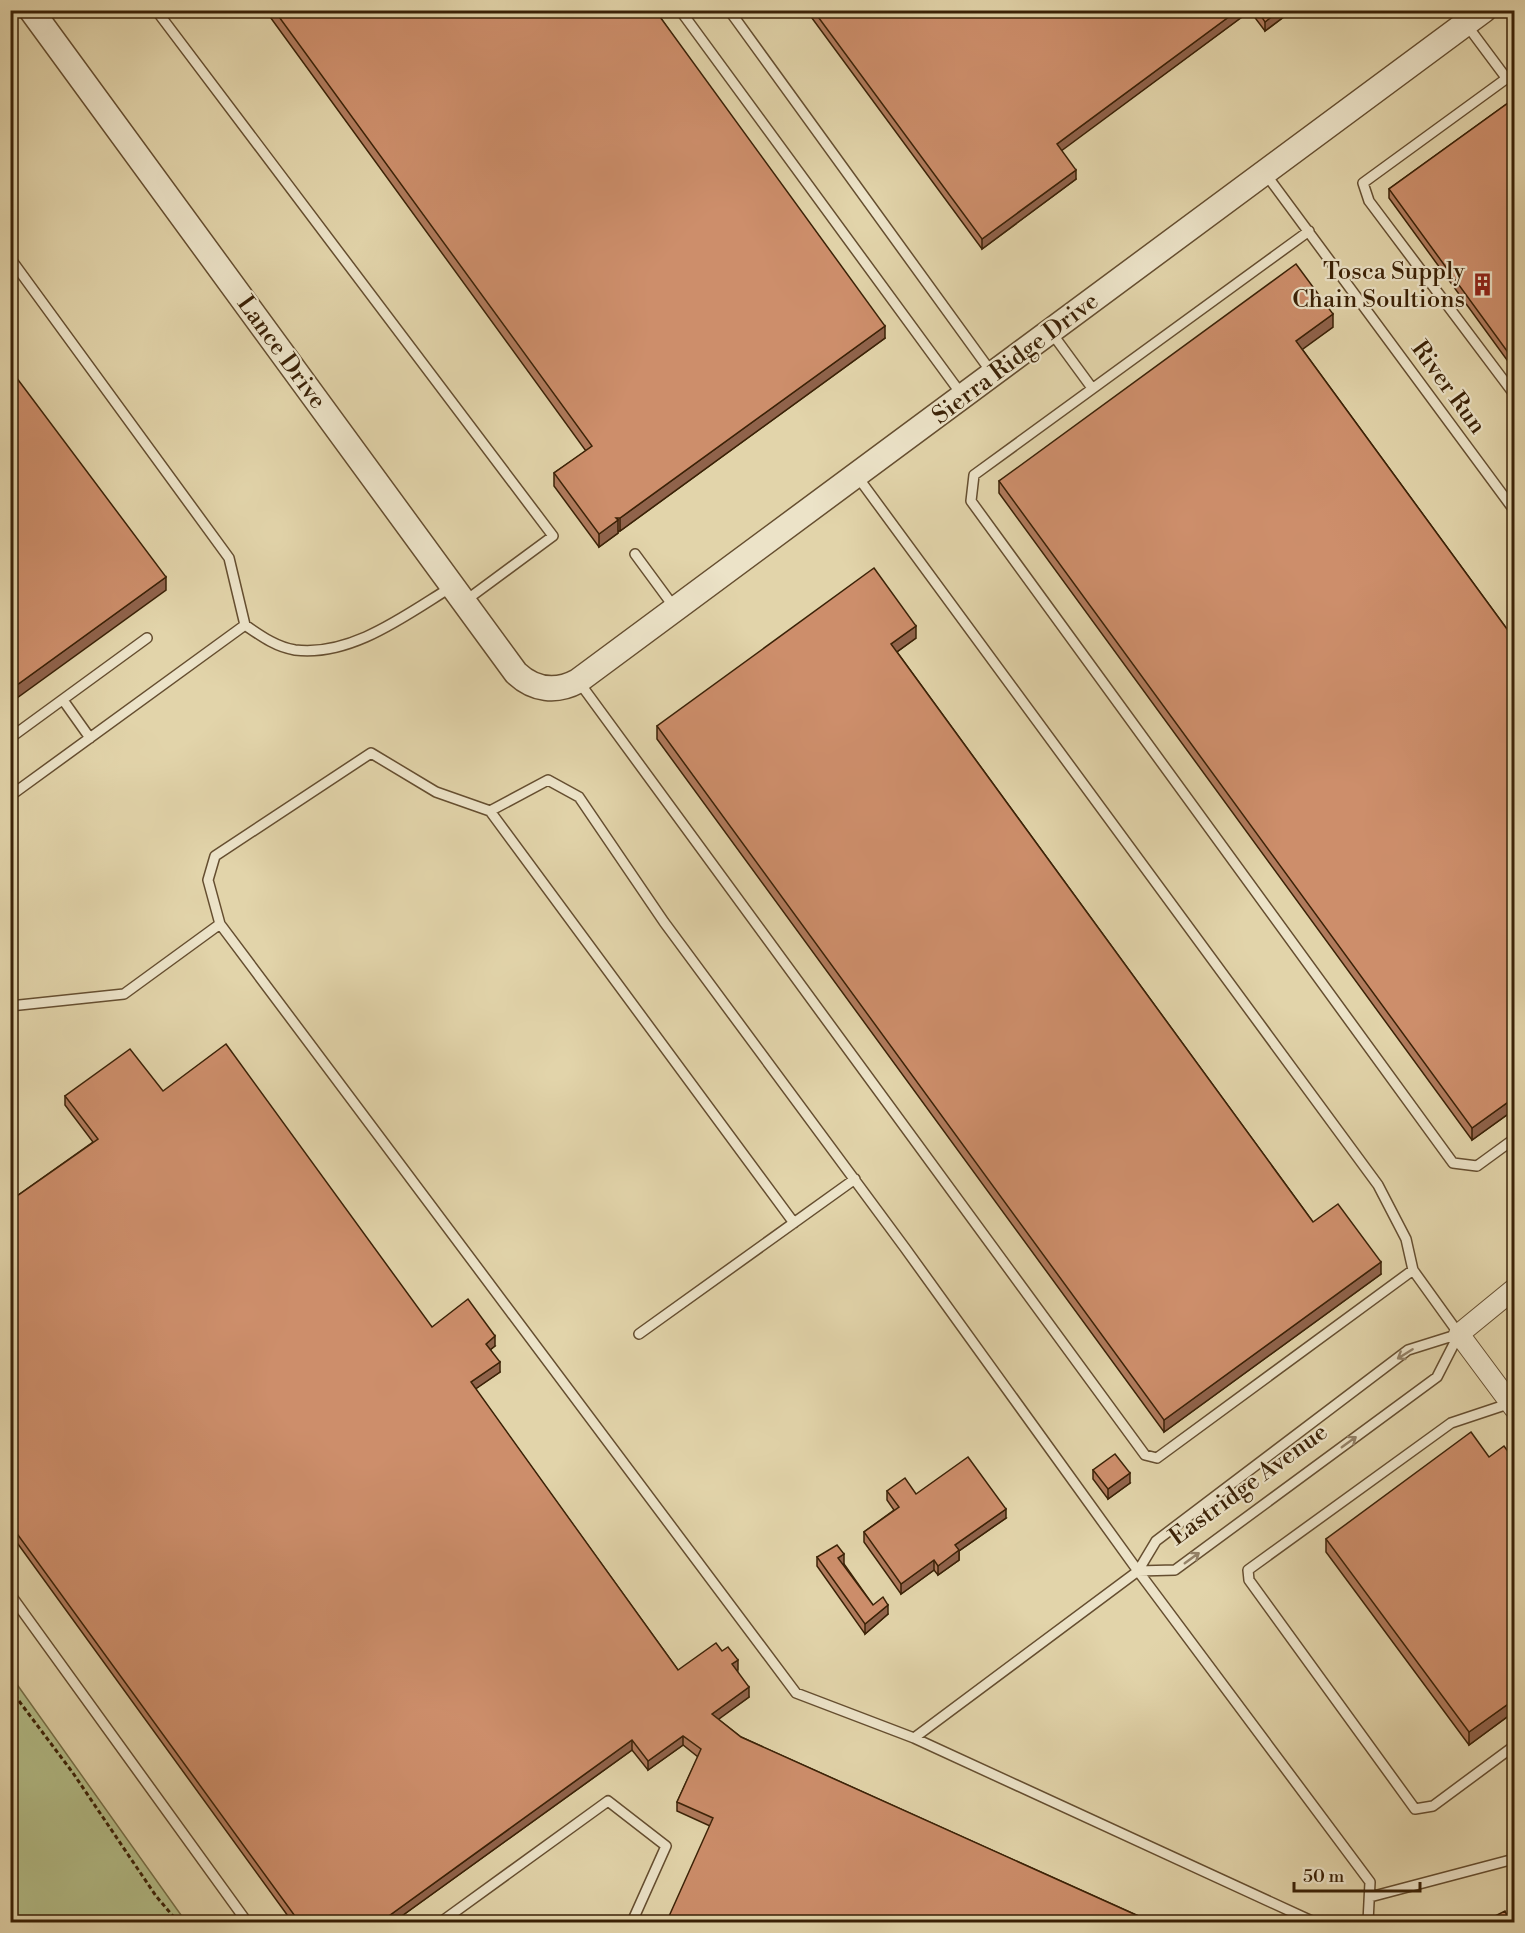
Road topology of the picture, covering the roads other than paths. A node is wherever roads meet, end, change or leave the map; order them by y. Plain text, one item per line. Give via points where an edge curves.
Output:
1 (31, 10) edge
2 (156, 10) edge
3 (680, 10) edge
4 (729, 10) edge
5 (1475, 17) edge
6 (1511, 76) edge
7 (1264, 173) junction
8 (1309, 231) junction
9 (10, 258) edge
10 (1051, 332) junction
11 (993, 375) junction
12 (1092, 388) junction
13 (1515, 394) edge
14 (963, 397) junction
15 (857, 476) junction
16 (1515, 510) edge
17 (634, 554) dead end
18 (459, 593) junction
19 (676, 609) junction
20 (245, 625) junction
21 (147, 638) dead end
22 (578, 681) junction
23 (540, 687) joint
24 (63, 700) junction
25 (10, 738) edge
26 (90, 738) junction
27 (10, 796) edge
28 (490, 811) junction
29 (220, 924) junction
30 (10, 1006) edge
31 (1515, 1139) edge
32 (855, 1179) junction
33 (794, 1223) junction
34 (1413, 1270) junction
35 (1515, 1289) edge
36 (639, 1334) dead end
37 (1459, 1334) junction
38 (1513, 1405) edge
39 (1138, 1571) junction
40 (10, 1594) edge
41 (914, 1738) junction
42 (1515, 1746) edge
43 (1515, 1859) edge
44 (1370, 1897) junction
45 (247, 1923) edge
46 (441, 1923) edge
47 (632, 1923) edge
48 (1314, 1923) edge
49 (1368, 1923) edge

1 - 18 street, Lance Drive
2 - 18 lane via 553,536
3 - 14 lane
4 - 11 lane
5 - 6 lane
5 - 7 street, Sierra Ridge Drive
6 - 13 lane via 1363,183 1369,201
7 - 8 lane, River Run
7 - 10 street, Sierra Ridge Drive
8 - 12 lane
8 - 16 lane, River Run
9 - 20 lane via 229,558
10 - 11 street, Sierra Ridge Drive
10 - 12 lane
11 - 14 street, Sierra Ridge Drive
12 - 31 lane via 974,475 971,501 1453,1163 1477,1166
14 - 15 street, Sierra Ridge Drive
15 - 19 street, Sierra Ridge Drive
15 - 34 lane via 1378,1185 1406,1239
17 - 19 lane
18 - 20 lane via 353,641 320,650 294,650
18 - 23 street, Lance Drive via 516,673
19 - 22 street, Sierra Ridge Drive
20 - 26 lane
21 - 24 lane
22 - 23 street, Sierra Ridge Drive via 556,688
22 - 34 lane via 1145,1455 1156,1458
24 - 25 lane
24 - 26 lane
26 - 27 lane
28 - 29 lane via 436,792 371,753 215,856 208,880
28 - 32 lane via 548,780 579,797 664,922
28 - 33 lane
29 - 30 lane via 124,994
29 - 41 lane via 796,1693
32 - 33 lane
32 - 39 lane
33 - 36 lane
34 - 37 lane
35 - 37 street, Eastridge Avenue
37 - 38 street
37 -> 39 lane, Eastridge Avenue via 1408,1350 1155,1541
39 -> 37 lane, Eastridge Avenue via 1175,1570 1437,1377
38 - 42 lane via 1451,1423 1248,1570 1249,1581 1415,1809 1433,1806
39 - 41 lane
39 - 44 lane via 1370,1882
40 - 45 lane
41 - 48 lane
43 - 44 lane
44 - 49 lane
46 - 47 lane via 608,1801 666,1846

